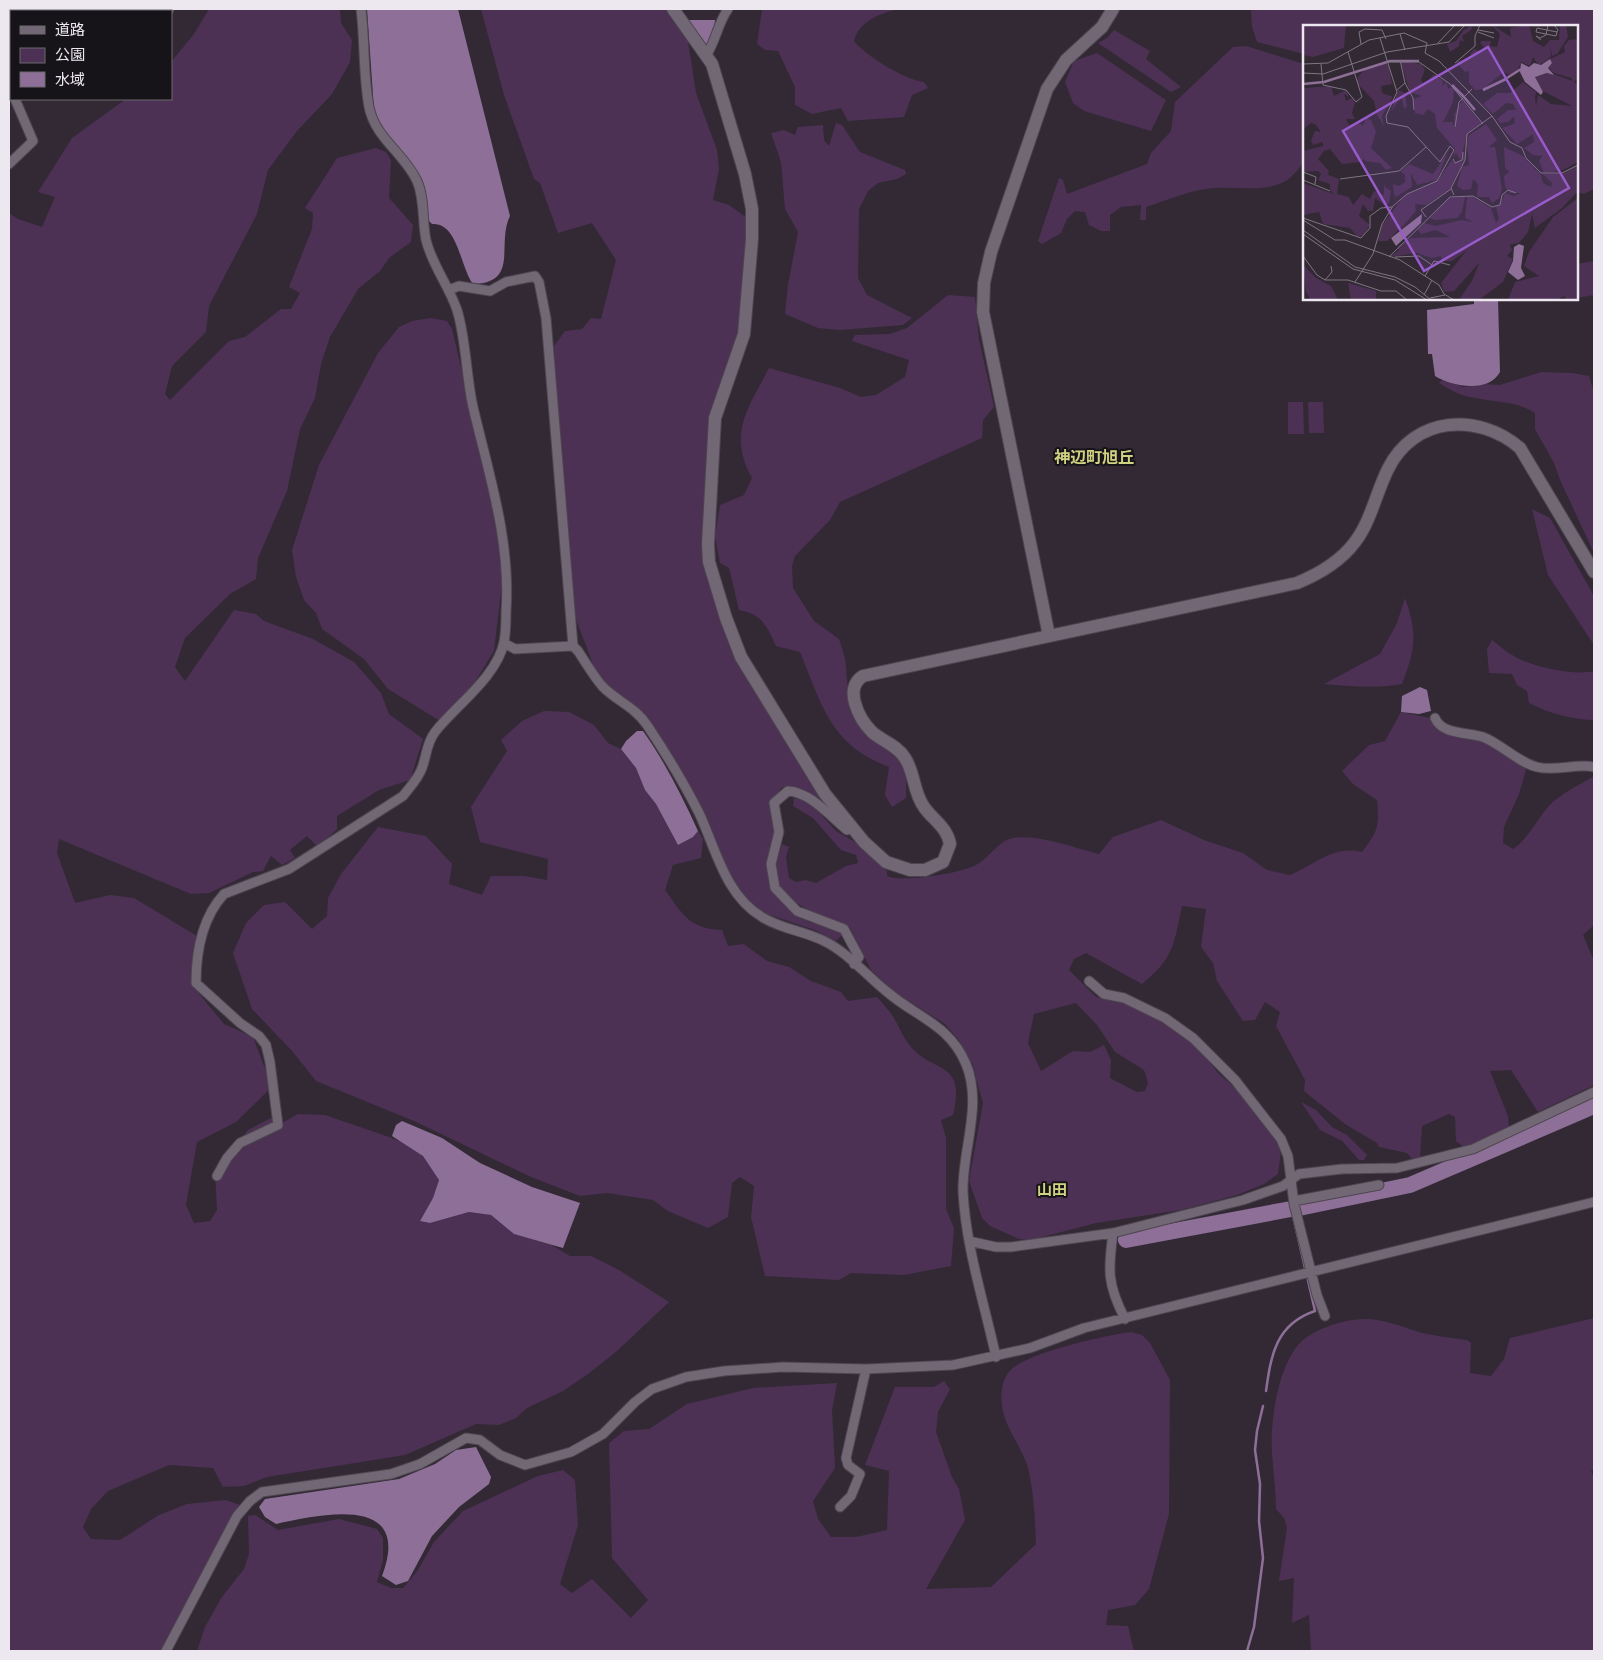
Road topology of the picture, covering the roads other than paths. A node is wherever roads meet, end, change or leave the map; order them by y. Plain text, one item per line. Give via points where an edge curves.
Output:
1 (361, 9) edge
2 (673, 9) edge
3 (728, 9) edge
4 (1113, 9) edge
5 (707, 54) junction
6 (16, 100) edge
7 (9, 164) edge
8 (450, 290) junction
9 (1594, 572) edge
10 (1049, 636) junction
11 (504, 643) junction
12 (573, 646) junction
13 (1435, 718) dead end
14 (1594, 767) edge
15 (853, 827) junction
16 (854, 964) junction
17 (1089, 981) dead end
18 (1594, 1092) edge
19 (217, 1176) dead end
20 (1291, 1180) junction
21 (1379, 1184) dead end
22 (1594, 1202) edge
23 (1294, 1205) junction
24 (1114, 1233) junction
25 (968, 1241) junction
26 (1311, 1271) junction
27 (1325, 1316) dead end
28 (1125, 1318) junction
29 (995, 1354) junction
30 (866, 1369) junction
31 (840, 1508) dead end
32 (166, 1651) edge

1 - 8 street via 369,108 384,141 417,181 426,239
2 - 5 street
3 - 5 street
4 - 10 street via 1102,28 1066,60 1047,89 991,252 984,283 983,312
5 - 15 street via 718,78 752,209 744,334 716,418 709,562 741,657 825,794
6 - 7 street via 33,141
8 - 11 street via 458,313 473,406 502,527 507,573
8 - 12 street via 459,286 490,291 506,282 535,276 539,282 546,318
9 - 10 street via 1520,448 1490,430 1462,423 1451,424 1413,439 1398,453 1356,542 1328,568 1311,577 1288,585
10 - 15 street via 863,676 857,680 852,692 856,705 872,732 906,759 916,794 924,808 945,829 950,844 942,862 925,870 910,870 886,862
11 - 12 street via 515,649
11 - 19 street via 472,695 435,732 426,746 417,779 403,796 288,869 224,894 216,902 202,932 196,982 266,1045 278,1125 240,1143
12 - 16 street via 604,688 646,722 698,811 729,883 747,907 777,925 826,942
13 - 14 street via 1437,723 1456,732 1482,737 1534,767
15 - 16 street via 846,830 808,797 797,792 788,791 774,803 779,832 771,864 775,888 797,911 844,929 858,957
16 - 25 street via 946,1034 967,1067 972,1090 963,1188
17 - 20 street via 1104,994 1124,998 1165,1018 1193,1038 1236,1080 1281,1139 1288,1156
18 - 20 street via 1473,1149 1397,1168 1342,1169 1299,1174
20 - 23 street
20 - 24 street via 1244,1200
21 - 23 street
22 - 26 street
23 - 26 street
24 - 25 street via 1011,1247
24 - 28 street via 1108,1271 1114,1295
25 - 29 street
26 - 27 street
26 - 28 street
28 - 29 street via 1084,1328 1030,1348
29 - 30 street via 954,1365
30 - 31 street via 846,1458 860,1474 851,1496
30 - 32 street via 783,1367 724,1371 686,1378 652,1389 603,1434 571,1452 525,1465 500,1455 480,1440 466,1438 420,1464 391,1474 262,1492 237,1516

